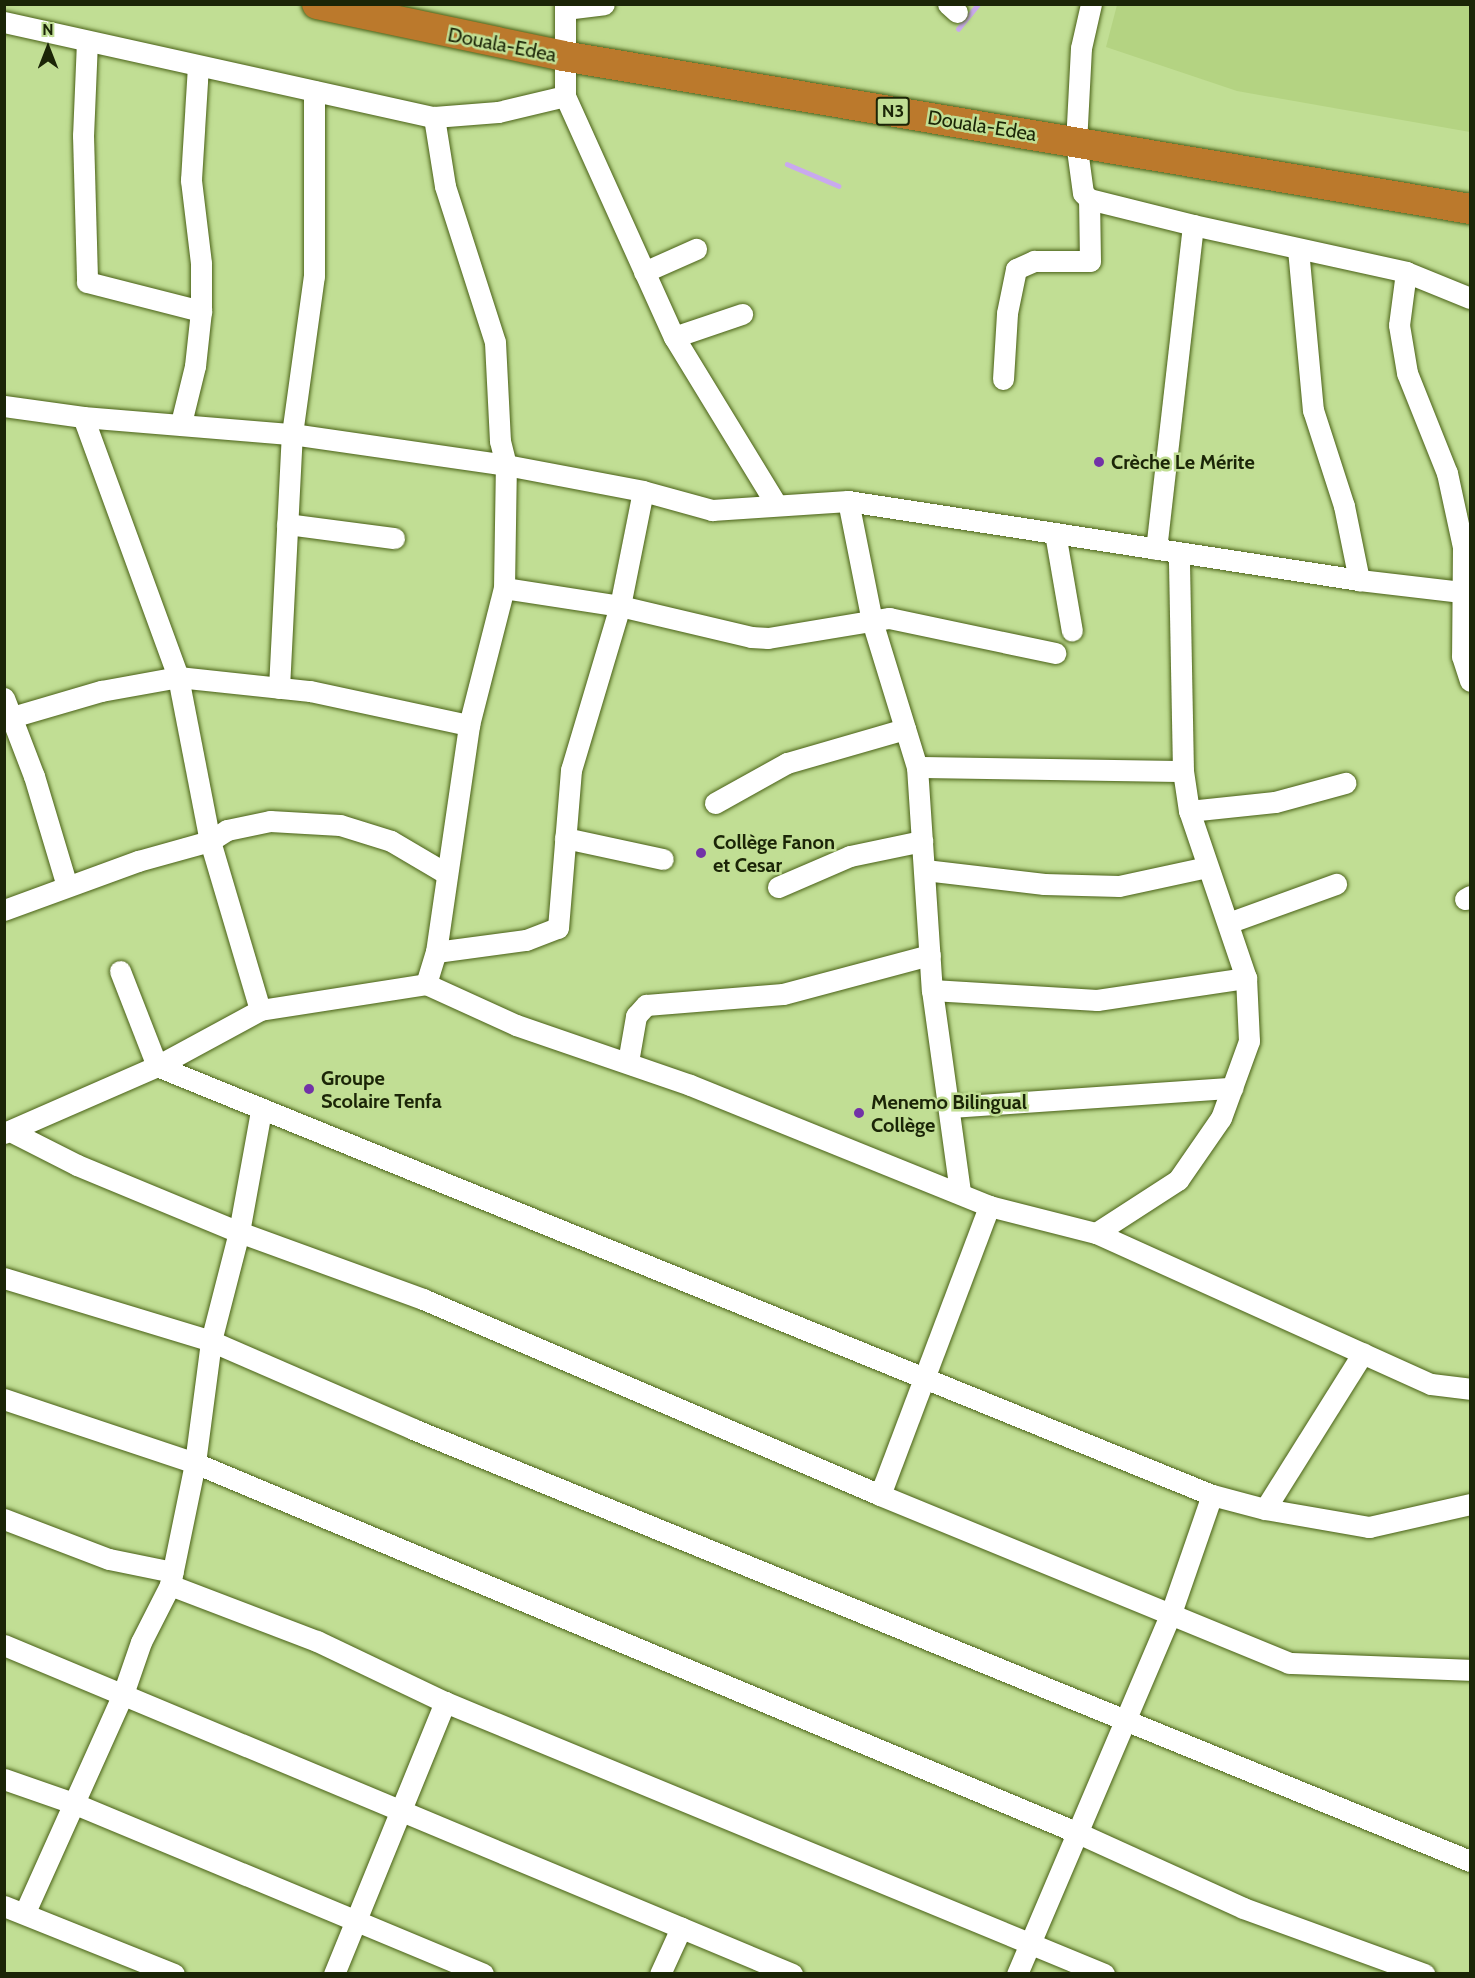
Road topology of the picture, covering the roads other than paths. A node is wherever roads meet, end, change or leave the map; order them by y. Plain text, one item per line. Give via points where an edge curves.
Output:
1 (317, 4) edge
2 (604, 4) edge
3 (1091, 4) edge
4 (565, 7) edge
5 (4, 22) edge
6 (87, 41) junction
7 (563, 57) junction
8 (198, 66) junction
9 (314, 91) junction
10 (565, 96) junction
11 (434, 117) junction
12 (1076, 142) junction
13 (1089, 199) junction
14 (1470, 209) edge
15 (1193, 225) junction
16 (696, 249) dead end
17 (1298, 249) junction
18 (644, 272) junction
19 (1406, 272) junction
20 (1470, 298) edge
21 (201, 311) junction
22 (742, 314) dead end
23 (674, 337) junction
24 (1003, 379) dead end
25 (4, 406) edge
26 (83, 417) junction
27 (181, 423) junction
28 (292, 434) junction
29 (506, 465) junction
30 (643, 491) junction
31 (848, 501) junction
32 (776, 504) junction
33 (287, 524) junction
34 (1055, 534) junction
35 (394, 538) dead end
36 (1156, 549) junction
37 (1179, 553) junction
38 (1359, 580) junction
39 (504, 588) junction
40 (1468, 593) edge
41 (620, 606) junction
42 (872, 621) junction
43 (1072, 631) dead end
44 (1055, 653) dead end
45 (178, 677) junction
46 (1470, 681) edge
47 (279, 688) junction
48 (8, 708) edge
49 (469, 725) junction
50 (905, 729) junction
51 (917, 767) junction
52 (1183, 771) junction
53 (1346, 783) dead end
54 (715, 803) dead end
55 (1190, 811) junction
56 (565, 838) junction
57 (210, 841) junction
58 (922, 841) junction
59 (663, 859) dead end
60 (1207, 867) junction
61 (924, 870) junction
62 (447, 874) junction
63 (1336, 884) dead end
64 (67, 886) junction
65 (778, 887) dead end
66 (4, 910) edge
67 (1228, 923) junction
68 (436, 952) junction
69 (930, 955) junction
70 (120, 971) dead end
71 (1246, 978) junction
72 (426, 984) junction
73 (932, 990) junction
74 (260, 1010) junction
75 (628, 1062) junction
76 (157, 1066) junction
77 (1232, 1088) junction
78 (950, 1107) junction
79 (261, 1111) junction
80 (7, 1132) edge
81 (960, 1193) junction
82 (989, 1206) junction
83 (239, 1232) junction
84 (1096, 1233) junction
85 (4, 1278) edge
86 (211, 1341) junction
87 (1363, 1353) junction
88 (924, 1379) junction
89 (1470, 1389) edge
90 (4, 1399) edge
91 (195, 1462) junction
92 (879, 1495) junction
93 (1212, 1495) junction
94 (1470, 1504) edge
95 (1265, 1509) junction
96 (4, 1519) edge
97 (172, 1578) junction
98 (1170, 1616) junction
99 (4, 1645) edge
100 (1470, 1670) edge
101 (123, 1694) junction
102 (446, 1702) junction
103 (1123, 1720) junction
104 (4, 1779) edge
105 (73, 1803) junction
106 (402, 1813) junction
107 (1078, 1833) junction
108 (1470, 1861) edge
109 (14, 1909) edge
110 (358, 1923) junction
111 (681, 1928) junction
112 (1032, 1943) junction
113 (174, 1974) edge
114 (334, 1974) edge
115 (483, 1974) edge
116 (660, 1974) edge
117 (792, 1974) edge
118 (1017, 1974) edge
119 (1104, 1974) edge
120 (1424, 1974) edge

1 - 7 highway, Douala-Edea / N3
2 - 4 street
3 - 12 street via 1081,48
4 - 7 street
5 - 6 street
6 - 8 street
6 - 21 street via 83,135 87,282
7 - 10 street
7 - 12 highway, Douala-Edea / N3
8 - 9 street
8 - 21 street via 191,180 201,262
9 - 11 street
9 - 28 street via 315,276
10 - 11 street via 498,112
10 - 18 street
11 - 29 street via 445,186 495,342 500,441
12 - 13 street via 1081,186
12 - 14 highway, Douala-Edea / N3
13 - 15 street
13 - 24 street via 1090,261 1034,261 1016,269 1007,313
15 - 17 street
15 - 36 street
16 - 18 street
17 - 19 street
17 - 38 street via 1313,410 1344,506
18 - 23 street
19 - 20 street
19 - 40 street via 1399,325 1407,373 1447,472
21 - 27 street via 195,366
22 - 23 street
23 - 32 street
25 - 26 street
26 - 27 street
26 - 45 street
27 - 28 street
28 - 29 street
28 - 33 street
29 - 30 street
29 - 39 street
30 - 32 street via 712,510
30 - 41 street
31 - 32 street
31 - 34 street
31 - 42 street
33 - 35 street
33 - 47 street
34 - 36 street
34 - 43 street
36 - 37 street
37 - 38 street
37 - 52 street
38 - 40 street
39 - 41 street
39 - 49 street
40 - 46 street via 1462,656
41 - 42 street via 751,637 768,638
41 - 56 street via 575,748
42 - 44 street via 889,618
42 - 50 street
45 - 47 street
45 - 48 street
45 - 57 street
47 - 49 street
48 - 64 street
49 - 62 street
50 - 51 street
50 - 54 street via 787,763
51 - 52 street
51 - 58 street
52 - 55 street
53 - 55 street via 1275,802
55 - 60 street
56 - 59 street
56 - 68 street via 558,928 526,940
57 - 62 street via 227,830 260,822 327,822 392,841
57 - 64 street
57 - 74 street
58 - 61 street
58 - 65 street via 850,856
60 - 61 street via 1119,886 1044,884
60 - 67 street
61 - 69 street
62 - 68 street
63 - 67 street
64 - 66 street
67 - 71 street
68 - 72 street
69 - 73 street
69 - 75 street via 783,994 646,1005 636,1016
70 - 76 street
71 - 73 street via 1097,1000
71 - 77 street via 1249,1041
72 - 74 street via 361,991
72 - 75 street via 516,1025
73 - 78 street
74 - 76 street
75 - 81 street
76 - 79 street
76 - 80 street
77 - 78 street
77 - 84 street via 1221,1118 1178,1180
78 - 81 street
79 - 83 street
79 - 88 street
80 - 83 street
81 - 82 street
82 - 84 street
82 - 88 street
83 - 86 street
83 - 92 street via 423,1299
84 - 87 street
85 - 86 street
86 - 91 street
86 - 103 street via 424,1433
87 - 89 street via 1431,1384
87 - 95 street
88 - 92 street
88 - 93 street
90 - 91 street
91 - 97 street
91 - 107 street
92 - 98 street
93 - 95 street
93 - 98 street
94 - 95 street via 1369,1527
96 - 97 street
97 - 101 street via 141,1642
97 - 102 street
98 - 100 street via 1301,1666
98 - 103 street
99 - 101 street
101 - 105 street
101 - 106 street
102 - 106 street
102 - 112 street
103 - 107 street
103 - 108 street
104 - 105 street
105 - 109 street
105 - 110 street
106 - 110 street
106 - 111 street
107 - 112 street
107 - 120 street via 1243,1908
109 - 113 street
110 - 114 street
110 - 115 street
111 - 116 street
111 - 117 street
112 - 118 street
112 - 119 street

